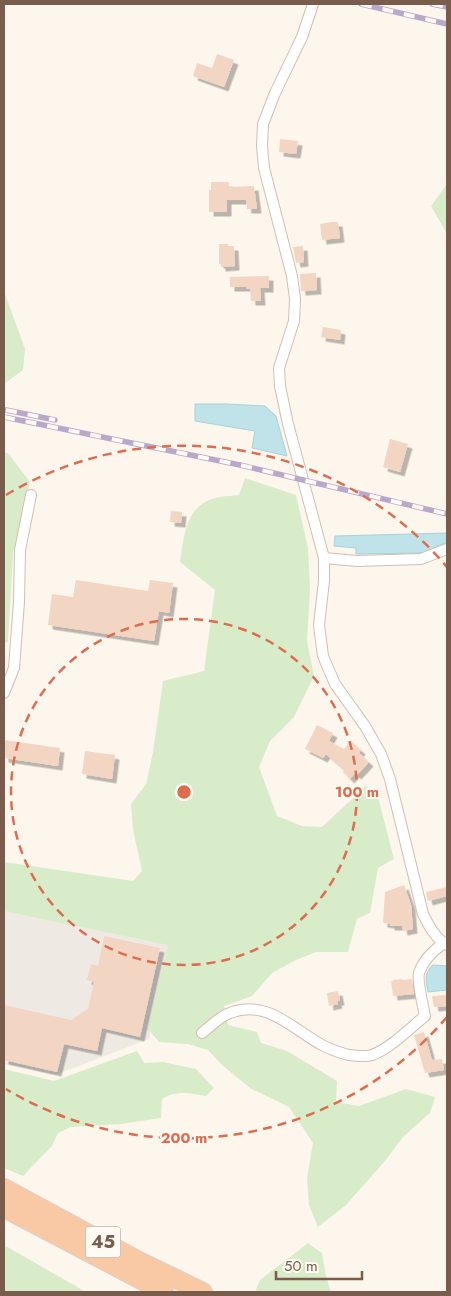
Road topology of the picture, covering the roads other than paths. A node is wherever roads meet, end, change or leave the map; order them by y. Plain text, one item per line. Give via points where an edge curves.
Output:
1 (313, 4) edge
2 (31, 495) dead end
3 (447, 549) edge
4 (324, 558) junction
5 (4, 692) edge
6 (445, 944) edge
7 (202, 1033) dead end
8 (4, 1188) edge
9 (4, 1208) edge
10 (164, 1292) edge
11 (203, 1292) edge

1 - 4 street via 302,37 263,124 262,146 264,168 295,299 294,321 279,368 280,386
2 - 5 street via 20,550 14,668
3 - 4 street via 421,559 358,561
4 - 6 street via 319,625 323,656 335,684 381,754 423,914
6 - 7 street via 435,949 418,975 425,1016 387,1047 371,1055 342,1053 324,1046 277,1016 244,1008 228,1013
8 - 11 highway, 45
9 - 10 highway, 45

